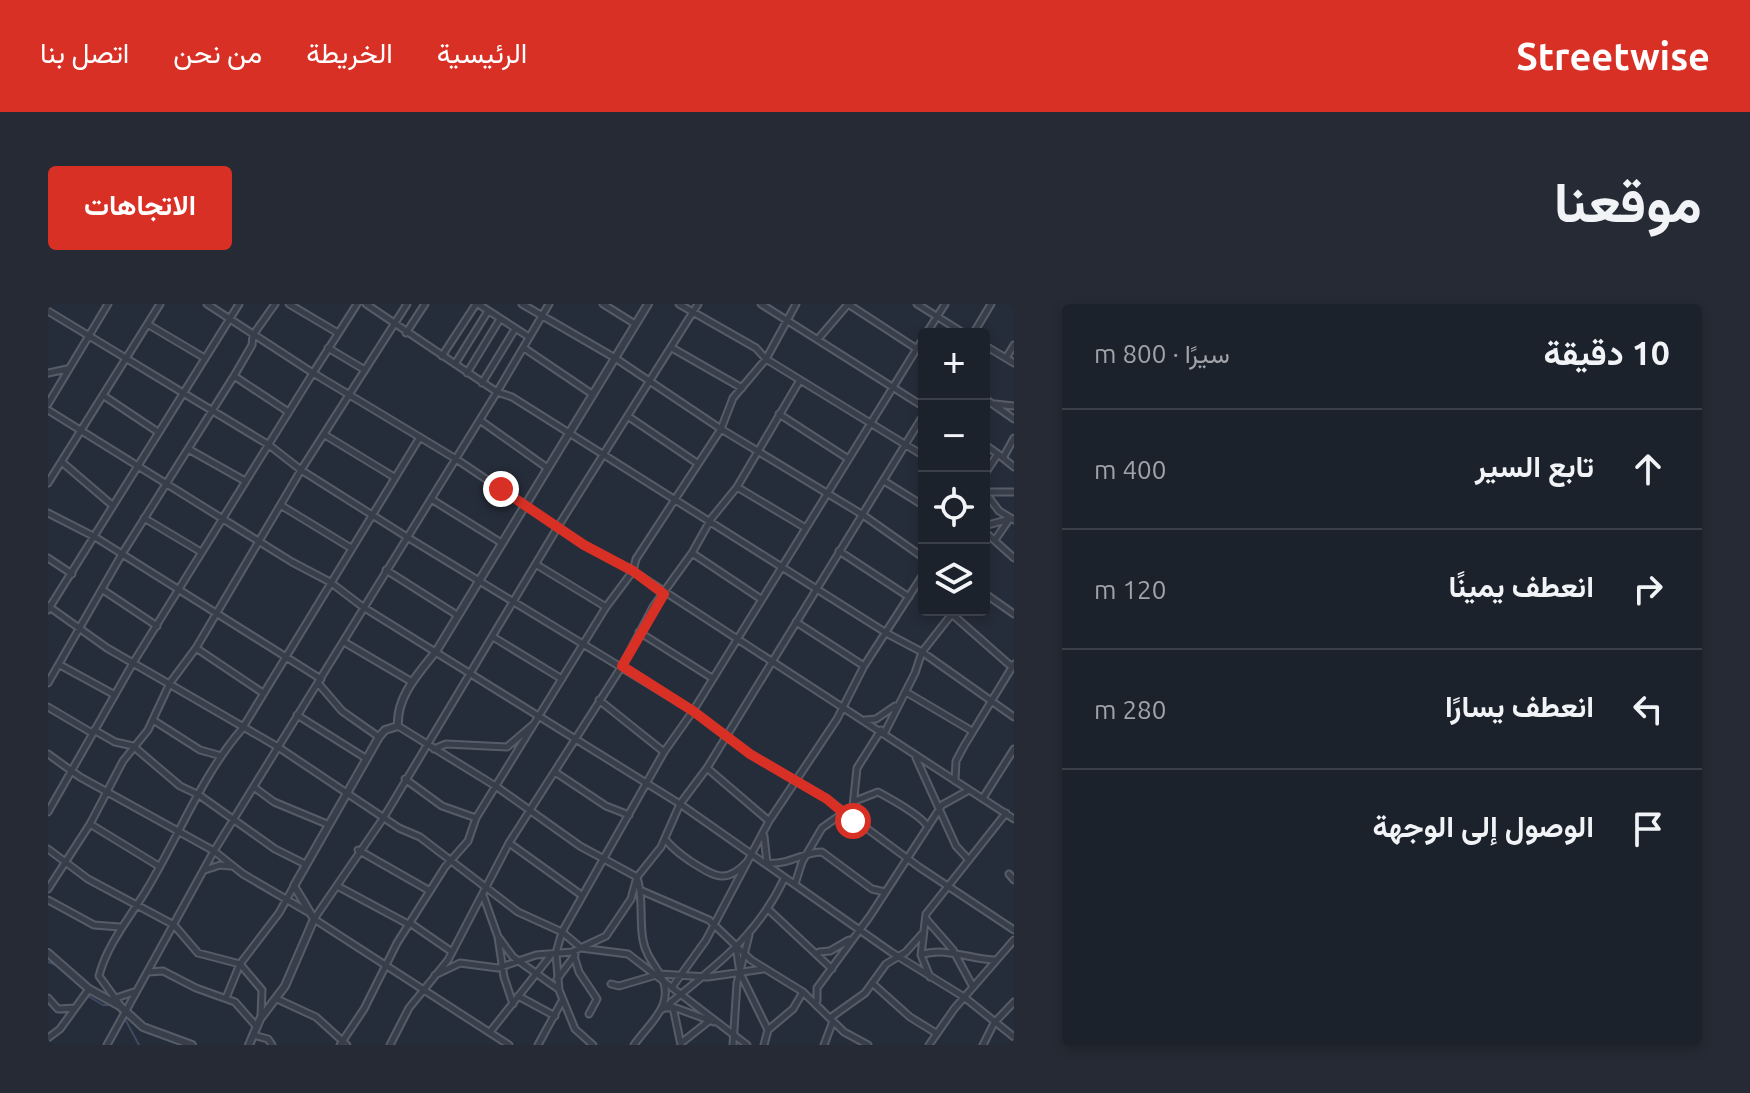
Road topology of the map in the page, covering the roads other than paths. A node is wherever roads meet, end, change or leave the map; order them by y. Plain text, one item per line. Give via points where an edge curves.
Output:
1 (108, 304) edge
2 (160, 304) edge
3 (207, 304) edge
4 (239, 304) edge
5 (275, 304) edge
6 (289, 304) edge
7 (357, 304) edge
8 (366, 304) edge
9 (407, 304) edge
10 (425, 304) edge
11 (477, 304) edge
12 (522, 304) edge
13 (549, 304) edge
14 (603, 304) edge
15 (648, 304) edge
16 (679, 304) edge
17 (698, 304) edge
18 (761, 304) edge
19 (796, 304) edge
20 (848, 304) edge
21 (917, 304) edge
22 (945, 304) edge
23 (991, 304) edge
24 (48, 311) edge
25 (488, 311) junction
26 (692, 313) junction
27 (937, 316) junction
28 (542, 317) junction
29 (230, 318) junction
30 (500, 319) junction
31 (786, 320) junction
32 (394, 324) junction
33 (635, 324) junction
34 (149, 325) junction
35 (930, 328) edge
36 (956, 328) edge
37 (977, 328) edge
38 (515, 329) junction
39 (338, 333) junction
40 (406, 333) junction
41 (253, 335) junction
42 (529, 337) junction
43 (90, 338) junction
44 (818, 339) junction
45 (1014, 345) edge
46 (328, 348) junction
47 (524, 348) junction
48 (672, 348) junction
49 (917, 349) joint
50 (990, 349) edge
51 (442, 356) junction
52 (125, 357) junction
53 (203, 357) junction
54 (615, 358) junction
55 (1006, 358) junction
56 (766, 359) junction
57 (1014, 363) edge
58 (455, 364) junction
59 (68, 369) junction
60 (365, 370) junction
61 (48, 373) edge
62 (313, 373) junction
63 (467, 373) junction
64 (234, 376) junction
65 (800, 380) junction
66 (651, 381) junction
67 (482, 383) junction
68 (893, 387) junction
69 (742, 388) junction
70 (497, 392) junction
71 (182, 394) junction
72 (592, 394) junction
73 (349, 395) junction
74 (104, 396) junction
75 (987, 400) edge
76 (918, 403) edge
77 (991, 403) junction
78 (48, 404) edge
79 (1014, 406) edge
80 (48, 410) edge
81 (211, 411) junction
82 (287, 411) junction
83 (779, 414) junction
84 (629, 417) junction
85 (1014, 419) edge
86 (481, 421) junction
87 (870, 421) junction
88 (918, 424) edge
89 (721, 429) junction
90 (82, 431) junction
91 (158, 432) junction
92 (569, 432) junction
93 (325, 435) junction
94 (420, 437) junction
95 (1014, 438) edge
96 (269, 445) junction
97 (906, 445) junction
98 (990, 448) edge
99 (190, 450) junction
100 (756, 450) junction
101 (918, 452) edge
102 (605, 454) junction
103 (1000, 456) junction
104 (847, 458) junction
105 (456, 459) junction
106 (63, 463) junction
107 (138, 463) junction
108 (697, 463) junction
109 (546, 467) junction
110 (1014, 467) edge
111 (301, 470) junction
112 (987, 472) edge
113 (394, 477) junction
114 (166, 481) junction
115 (245, 481) junction
116 (884, 481) junction
117 (48, 483) edge
118 (737, 487) junction
119 (990, 492) edge
120 (1014, 492) edge
121 (827, 495) junction
122 (431, 499) junction
123 (990, 499) edge
124 (676, 500) junction
125 (918, 502) edge
126 (112, 505) junction
127 (523, 505) junction
128 (282, 506) junction
129 (48, 513) edge
130 (373, 513) junction
131 (863, 515) junction
132 (144, 518) junction
133 (224, 519) junction
134 (711, 519) junction
135 (1012, 520) edge
136 (559, 525) junction
137 (804, 527) junction
138 (990, 527) edge
139 (990, 535) edge
140 (95, 537) junction
141 (407, 537) junction
142 (995, 540) junction
143 (259, 542) junction
144 (500, 542) junction
145 (351, 548) junction
146 (839, 551) junction
147 (201, 552) junction
148 (692, 553) junction
149 (122, 554) junction
150 (918, 554) edge
151 (48, 558) edge
152 (1014, 558) edge
153 (782, 564) junction
154 (537, 565) junction
155 (386, 570) junction
156 (633, 571) junction
157 (72, 574) junction
158 (477, 580) junction
159 (330, 582) junction
160 (918, 583) edge
161 (818, 588) junction
162 (103, 590) junction
163 (179, 590) junction
164 (664, 594) junction
165 (909, 597) junction
166 (990, 597) edge
167 (761, 599) junction
168 (514, 601) junction
169 (363, 607) junction
170 (606, 607) junction
171 (49, 608) edge
172 (216, 613) junction
173 (1014, 614) edge
174 (457, 615) junction
175 (951, 616) edge
176 (958, 616) edge
177 (796, 622) junction
178 (157, 626) junction
179 (80, 627) junction
180 (639, 632) junction
181 (888, 634) junction
182 (493, 637) junction
183 (737, 638) junction
184 (344, 642) junction
185 (585, 644) junction
186 (196, 648) junction
187 (437, 650) junction
188 (922, 652) junction
189 (284, 655) junction
190 (772, 661) junction
191 (133, 663) junction
192 (60, 665) junction
193 (1013, 665) edge
194 (622, 666) junction
195 (864, 666) junction
196 (471, 673) junction
197 (712, 678) junction
198 (562, 679) junction
199 (320, 681) junction
200 (412, 682) junction
201 (48, 683) edge
202 (170, 683) junction
203 (906, 692) junction
204 (263, 693) junction
205 (115, 695) junction
206 (599, 700) junction
207 (900, 701) junction
208 (994, 701) junction
209 (48, 707) edge
210 (842, 708) junction
211 (693, 711) junction
212 (297, 715) junction
213 (1014, 717) edge
214 (541, 718) junction
215 (153, 720) junction
216 (864, 720) junction
217 (398, 726) junction
218 (242, 729) junction
219 (883, 731) junction
220 (972, 731) junction
221 (93, 732) junction
222 (726, 736) junction
223 (379, 737) junction
224 (575, 738) junction
225 (424, 744) junction
226 (133, 746) junction
227 (278, 747) junction
228 (433, 749) junction
229 (1014, 749) edge
230 (664, 752) junction
231 (48, 754) edge
232 (218, 755) junction
233 (916, 757) junction
234 (367, 759) junction
235 (1007, 759) junction
236 (1014, 763) edge
237 (707, 768) junction
238 (71, 770) junction
239 (555, 772) junction
240 (405, 779) junction
241 (955, 781) junction
242 (794, 782) junction
243 (646, 784) junction
244 (497, 787) junction
245 (255, 788) junction
246 (969, 790) junction
247 (108, 792) junction
248 (347, 792) junction
249 (199, 795) junction
250 (983, 798) junction
251 (855, 801) junction
252 (680, 804) junction
253 (939, 809) junction
254 (530, 810) junction
255 (48, 812) edge
256 (844, 813) junction
257 (1006, 813) junction
258 (629, 815) junction
259 (384, 817) junction
260 (234, 818) junction
261 (476, 818) junction
262 (1014, 819) edge
263 (769, 821) junction
264 (90, 824) junction
265 (327, 824) junction
266 (928, 827) junction
267 (765, 829) junction
268 (178, 834) junction
269 (665, 839) junction
270 (509, 843) junction
271 (48, 849) edge
272 (358, 850) junction
273 (214, 851) junction
274 (752, 855) junction
275 (805, 856) junction
276 (603, 857) junction
277 (907, 859) junction
278 (452, 860) junction
279 (969, 860) junction
280 (767, 863) junction
281 (66, 864) junction
282 (305, 864) junction
283 (158, 865) junction
284 (231, 866) junction
285 (204, 871) junction
286 (1009, 874) dead end
287 (637, 877) junction
288 (784, 879) junction
289 (1014, 880) edge
290 (795, 884) junction
291 (294, 886) junction
292 (339, 887) junction
293 (485, 887) junction
294 (947, 887) junction
295 (48, 889) edge
296 (430, 891) junction
297 (641, 891) junction
298 (886, 893) junction
299 (482, 894) junction
300 (580, 894) junction
301 (48, 900) edge
302 (285, 900) junction
303 (136, 904) junction
304 (769, 910) junction
305 (308, 912) junction
306 (314, 919) junction
307 (925, 919) junction
308 (712, 923) junction
309 (409, 924) junction
310 (174, 925) junction
311 (121, 927) junction
312 (861, 930) junction
313 (1014, 930) edge
314 (923, 931) junction
315 (562, 932) junction
316 (749, 934) junction
317 (498, 937) junction
318 (851, 939) junction
319 (1014, 940) edge
320 (736, 946) junction
321 (581, 948) junction
322 (452, 952) junction
323 (48, 953) edge
324 (554, 953) junction
325 (818, 953) junction
326 (955, 954) junction
327 (921, 955) junction
328 (574, 956) junction
329 (746, 956) junction
330 (899, 957) junction
331 (996, 960) junction
332 (518, 961) junction
333 (240, 964) junction
334 (385, 964) junction
335 (504, 965) junction
336 (764, 969) junction
337 (832, 969) junction
338 (536, 971) junction
339 (147, 972) junction
340 (740, 973) junction
341 (435, 975) junction
342 (657, 975) junction
343 (679, 977) junction
344 (705, 977) junction
345 (931, 978) junction
346 (557, 979) junction
347 (872, 983) junction
348 (611, 984) dead end
349 (669, 985) junction
350 (973, 987) junction
351 (89, 989) junction
352 (424, 990) junction
353 (559, 990) junction
354 (136, 991) junction
355 (803, 992) junction
356 (682, 993) junction
357 (518, 996) junction
358 (964, 997) junction
359 (48, 998) edge
360 (226, 998) junction
361 (112, 999) junction
362 (277, 999) junction
363 (562, 1000) junction
364 (817, 1002) junction
365 (1014, 1002) edge
366 (513, 1004) junction
367 (76, 1007) junction
368 (673, 1007) junction
369 (662, 1010) junction
370 (126, 1013) junction
371 (589, 1014) dead end
372 (555, 1016) junction
373 (260, 1019) junction
374 (832, 1020) junction
375 (710, 1021) junction
376 (720, 1023) junction
377 (994, 1023) junction
378 (257, 1027) junction
379 (768, 1030) junction
380 (733, 1033) junction
381 (936, 1033) junction
382 (492, 1034) junction
383 (253, 1035) junction
384 (1014, 1037) edge
385 (48, 1038) edge
386 (344, 1044) edge
387 (681, 1044) edge
388 (107, 1045) edge
389 (192, 1045) edge
390 (249, 1045) edge
391 (272, 1045) edge
392 (390, 1045) edge
393 (490, 1045) edge
394 (509, 1045) edge
395 (538, 1045) edge
396 (593, 1045) edge
397 (634, 1045) edge
398 (733, 1045) edge
399 (747, 1045) edge
400 (764, 1045) edge
401 (824, 1045) edge
402 (868, 1045) edge
403 (929, 1045) edge
404 (983, 1045) edge

1 - 43 street
2 - 34 street
3 - 29 street
4 - 29 street
5 - 41 street
6 - 39 street
7 - 39 street
8 - 32 street
9 - 32 street
10 - 40 street
11 - 25 street
11 - 51 street
12 - 28 street
13 - 28 street
14 - 33 street
15 - 33 street
16 - 26 street
17 - 26 street
18 - 31 street
19 - 31 street
20 - 44 street
20 - 49 street
21 - 27 street
22 - 27 street
23 - 37 street
24 - 43 street
25 - 30 street
25 - 58 street
26 - 48 street
26 - 56 street via 756,348
27 - 35 street
27 - 36 street
28 - 42 street
28 - 54 street
29 - 41 street
29 - 53 street
30 - 38 street
30 - 63 street
31 - 44 street
31 - 56 street
32 - 40 street
32 - 60 street
33 - 54 street
34 - 52 street
34 - 53 street
38 - 42 street
38 - 67 street
39 - 46 street
40 - 51 street
41 - 62 street
41 - 64 street
42 - 47 street
43 - 52 street
43 - 59 street
44 - 68 street
45 - 55 street
46 - 60 street
46 - 62 street
47 - 70 street
47 - 72 street
48 - 66 street
48 - 69 street
49 - 68 street
50 - 55 street
51 - 58 street
52 - 71 street
52 - 74 street
53 - 71 street
54 - 66 street
54 - 72 street
55 - 57 street
56 - 65 street
56 - 69 street
58 - 63 street
59 - 61 street
59 - 78 street
60 - 73 street
62 - 73 street
62 - 82 street
63 - 67 street
64 - 81 street
64 - 82 street
65 - 83 street
65 - 87 street
66 - 84 street
66 - 89 street
67 - 70 street
68 - 76 street
68 - 87 street
69 - 89 street via 727,408
70 - 86 street
70 - 92 street
71 - 81 street
71 - 91 street
72 - 92 street
73 - 93 street
73 - 94 street
74 - 90 street
74 - 91 street
75 - 77 street
77 - 79 street
77 - 85 street
80 - 90 street
81 - 96 street
81 - 99 street
82 - 96 street
83 - 100 street
83 - 104 street
84 - 102 street
84 - 108 street
86 - 105 street
86 - 109 street
87 - 97 street
87 - 104 street
88 - 97 street
89 - 100 street
89 - 108 street
90 - 106 street
90 - 107 street
91 - 107 street
92 - 102 street
92 - 109 street
93 - 111 street
93 - 113 street
94 - 105 street
94 - 113 street
95 - 103 street
96 - 111 street
96 - 115 street
97 - 101 street
97 - 116 street
98 - 103 street
99 - 114 street
99 - 115 street
100 - 118 street
100 - 121 street
102 - 124 street
102 - 136 street
103 - 110 street
103 - 112 street
104 - 121 street
105 - 122 street
105 - 127 street
106 - 117 street
106 - 126 street
107 - 114 street
107 - 126 street
108 - 124 street
109 - 127 street
111 - 128 street
111 - 130 street
113 - 130 street
114 - 132 street
114 - 133 street
115 - 133 street
116 - 125 street
116 - 131 street
118 - 134 street
118 - 137 street
119 - 120 street
121 - 131 street
121 - 137 street
122 - 141 street
122 - 144 street
123 - 135 street
124 - 134 street
124 - 156 street
126 - 140 street
127 - 136 street
127 - 144 street
128 - 143 street
128 - 145 street
129 - 140 street
130 - 141 street
130 - 145 street
131 - 146 street
131 - 150 street
132 - 147 street
132 - 149 street
133 - 143 street
133 - 147 street
134 - 148 street
134 - 153 street
135 - 138 street
135 - 142 street
136 - 154 street
136 - 156 street
137 - 153 street
139 - 142 street
140 - 149 street
140 - 157 street
141 - 155 street
141 - 158 street
142 - 152 street
143 - 159 street
143 - 172 street
144 - 158 street
145 - 159 street
146 - 161 street
146 - 165 street
147 - 163 street
148 - 164 street
148 - 167 street
149 - 162 street
149 - 163 street
151 - 157 street
153 - 161 street
153 - 167 street
154 - 168 street
154 - 170 street
155 - 169 street
155 - 174 street
156 - 164 street
156 - 170 street
157 - 171 street
158 - 168 street
158 - 174 street
159 - 169 street
159 - 189 street
160 - 165 street
161 - 177 street
161 - 181 street
162 - 178 street
162 - 179 street
163 - 172 street
163 - 178 street
164 - 180 street
164 - 183 street
165 - 181 street
166 - 173 street
167 - 183 street
168 - 182 street
168 - 185 street
169 - 184 street
169 - 187 street
170 - 185 street
171 - 179 street
172 - 186 street
172 - 189 street
174 - 187 street
175 - 188 street
176 - 193 street
177 - 190 street
177 - 195 street
178 - 191 street
179 - 191 street
179 - 192 street
180 - 194 street
180 - 197 street
181 - 188 street
181 - 195 street
182 - 196 street
182 - 198 street
183 - 190 street
183 - 197 street
184 - 199 street
184 - 200 street
185 - 194 street
185 - 198 street
186 - 202 street
186 - 204 street
187 - 196 street
187 - 200 street
188 - 203 street
188 - 208 street
189 - 199 street
189 - 204 street
190 - 210 street
190 - 222 street
191 - 202 street
191 - 205 street
192 - 201 street
192 - 205 street
193 - 208 street
194 - 206 street
194 - 211 street
195 - 210 street
196 - 214 street
196 - 225 street
197 - 211 street
198 - 214 street
199 - 212 street
199 - 223 street via 342,711
200 - 217 street via 398,712
202 - 215 street
202 - 218 street
203 - 207 street
203 - 220 street
204 - 218 street
205 - 221 street
206 - 224 street
206 - 230 street
207 - 216 street via 876,719
207 - 219 street
208 - 213 street
208 - 220 street
209 - 221 street
210 - 216 street
210 - 242 street
211 - 222 street
211 - 230 street
212 - 227 street
212 - 234 street
214 - 224 street
214 - 228 street via 507,747 446,744
214 - 244 street
215 - 226 street
215 - 232 street via 200,750
216 - 219 street
217 - 223 street
217 - 225 street
218 - 227 street
218 - 232 street
219 - 233 street
219 - 251 street via 857,768
220 - 241 street via 956,761
221 - 226 street
221 - 238 street
222 - 237 street
222 - 242 street
223 - 234 street
224 - 239 street
224 - 243 street
225 - 228 street
225 - 240 street
226 - 247 street
226 - 249 street via 180,786
227 - 245 street
227 - 248 street
228 - 244 street
229 - 235 street
230 - 243 street
231 - 238 street
232 - 249 street
233 - 241 street
233 - 253 street
234 - 248 street
235 - 236 street
235 - 250 street
237 - 252 street
237 - 263 street
238 - 247 street
238 - 255 street
239 - 254 street
239 - 258 street
240 - 259 street
240 - 261 street via 442,806
241 - 246 street
242 - 256 street
242 - 263 street
243 - 252 street
243 - 258 street
244 - 254 street
244 - 261 street
245 - 260 street
245 - 265 street via 274,802
246 - 250 street
246 - 253 street via 947,799
247 - 264 street
247 - 268 street
248 - 259 street
248 - 265 street
249 - 260 street
249 - 268 street
250 - 257 street
251 - 256 street
251 - 266 street via 878,792 921,816
252 - 269 street
252 - 274 street
253 - 266 street
253 - 279 street via 956,846
254 - 270 street
254 - 276 street
256 - 275 street via 822,828
256 - 277 street
257 - 262 street
257 - 279 street
258 - 276 street
259 - 272 street
259 - 278 street
260 - 273 street
260 - 282 street
261 - 278 street via 468,841
263 - 267 street
264 - 281 street
264 - 283 street
265 - 282 street
266 - 277 street
267 - 274 street
267 - 280 street
268 - 273 street
268 - 283 street
269 - 274 street via 714,877 733,875
269 - 287 street
270 - 293 street
270 - 300 street
271 - 281 street
272 - 292 street
272 - 296 street
273 - 284 street
273 - 285 street
274 - 280 street
274 - 308 street
275 - 280 street
275 - 290 street
275 - 298 street via 822,852 872,889
276 - 287 street
276 - 300 street
277 - 294 street
277 - 298 street
278 - 293 street
278 - 296 street
279 - 294 street
280 - 288 street
281 - 295 street
281 - 303 street
282 - 291 street
283 - 303 street
284 - 285 street
284 - 302 street
285 - 310 street
286 - 289 street
287 - 297 street
287 - 321 street via 618,921 606,936
288 - 290 street
288 - 304 street
290 - 312 street
291 - 302 street
291 - 305 street
292 - 306 street
292 - 309 street
293 - 299 street
293 - 315 street via 518,912
294 - 307 street
294 - 313 street
296 - 309 street
297 - 308 street
297 - 342 street via 643,946
298 - 312 street
299 - 317 street
299 - 322 street
300 - 315 street
301 - 311 street via 94,925
302 - 305 street
302 - 333 street
303 - 310 street
303 - 311 street
304 - 316 street
304 - 325 street
305 - 306 street
306 - 334 street
306 - 362 street
307 - 314 street
307 - 326 street
308 - 320 street
308 - 343 street
309 - 322 street
309 - 334 street
310 - 333 street via 198,953
310 - 339 street
311 - 361 street via 99,976
312 - 318 street
312 - 330 street
314 - 327 street
314 - 330 street
315 - 321 street
315 - 324 street
316 - 320 street
316 - 329 street
317 - 332 street
317 - 335 street
318 - 325 street
318 - 337 street
319 - 331 street
320 - 329 street
320 - 340 street
320 - 344 street
321 - 324 street
321 - 328 street
321 - 342 street via 628,954
322 - 341 street
323 - 351 street
324 - 332 street
324 - 338 street
324 - 346 street
325 - 337 street
326 - 327 street
326 - 331 street
326 - 350 street
327 - 345 street
328 - 346 street
328 - 371 street via 597,999
329 - 336 street
329 - 340 street
330 - 345 street
330 - 347 street
331 - 350 street
332 - 335 street
332 - 338 street
333 - 360 street
333 - 373 street via 262,990
334 - 352 street
334 - 386 street
335 - 341 street via 460,963
335 - 366 street
336 - 340 street
336 - 355 street
337 - 364 street via 817,988
338 - 353 street
338 - 357 street
339 - 354 street
339 - 360 street via 163,971
340 - 344 street
340 - 379 street
340 - 380 street
341 - 352 street
342 - 343 street
342 - 348 street
342 - 349 street
343 - 344 street
343 - 349 street
344 - 356 street
345 - 358 street
346 - 353 street
347 - 374 street
347 - 381 street
349 - 356 street
349 - 369 street
350 - 358 street
351 - 361 street
351 - 367 street
352 - 382 street
352 - 392 street
353 - 363 street
354 - 361 street
354 - 370 street
355 - 364 street
355 - 379 street via 793,1009
356 - 369 street
356 - 376 street
357 - 366 street
357 - 372 street
358 - 377 street
358 - 381 street
359 - 367 street via 58,1009
360 - 378 street
361 - 370 street
362 - 373 street
362 - 386 street via 316,1017
363 - 372 street
363 - 396 street via 580,1037
364 - 374 street
365 - 377 street
366 - 382 street
367 - 385 street
368 - 369 street
368 - 375 street
368 - 387 street
369 - 397 street
370 - 388 street
370 - 389 street via 143,1027
372 - 395 street
373 - 378 street
374 - 401 street
374 - 402 street
375 - 376 street
375 - 387 street
376 - 380 street
377 - 384 street
377 - 404 street
378 - 383 street
379 - 400 street
380 - 398 street
380 - 399 street
381 - 403 street
382 - 393 street
382 - 394 street
383 - 390 street
383 - 391 street

